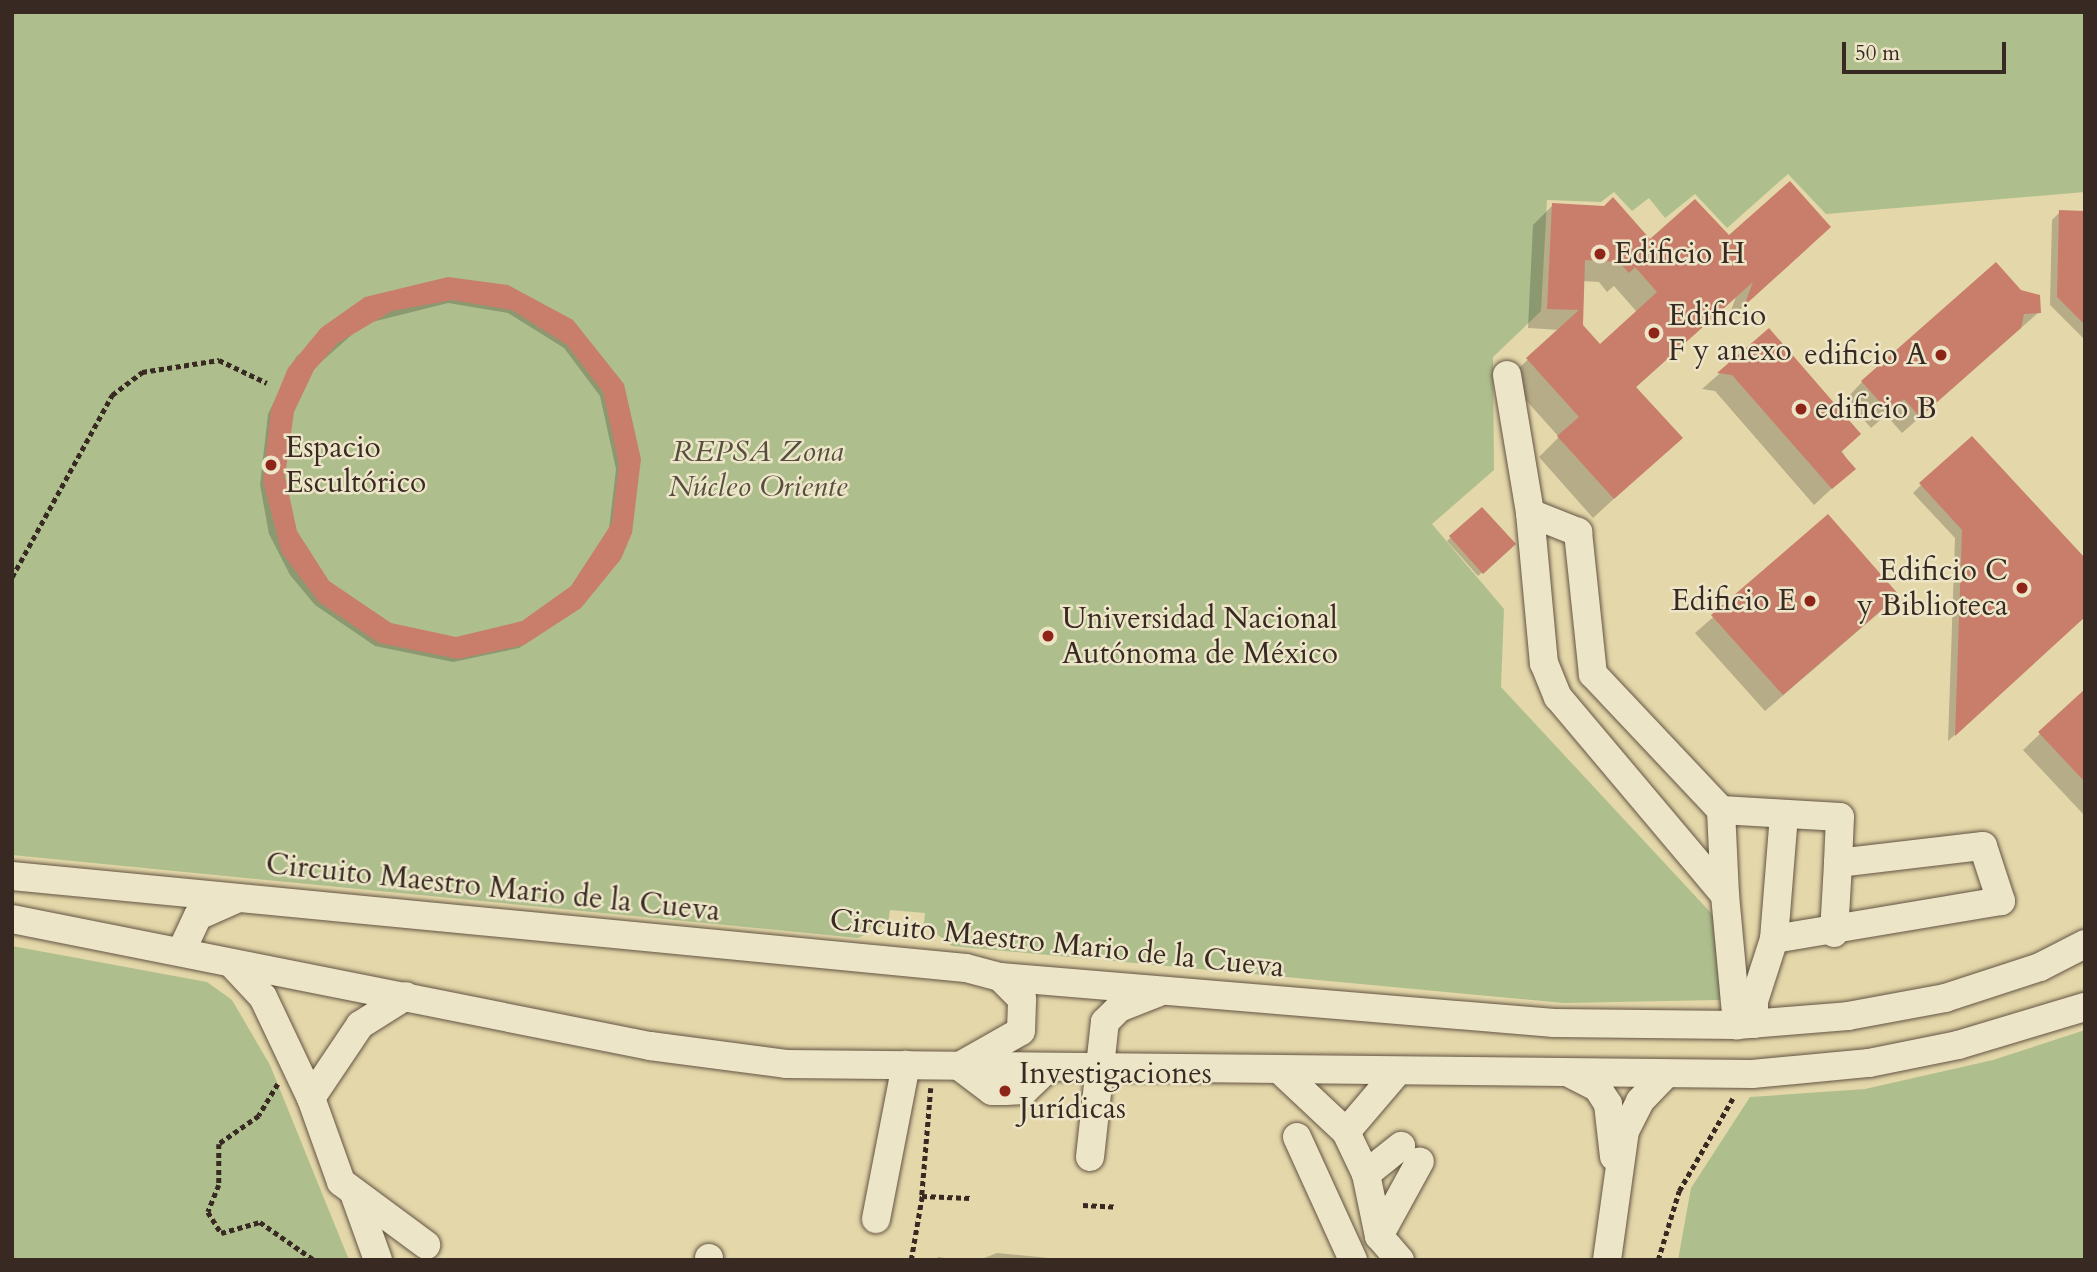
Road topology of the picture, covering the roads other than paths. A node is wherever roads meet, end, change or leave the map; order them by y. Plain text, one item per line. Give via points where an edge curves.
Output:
1 (1507, 375) dead end
2 (1531, 513) junction
3 (1593, 674) junction
4 (1558, 697) junction
5 (1721, 810) junction
6 (1784, 816) junction
7 (1838, 863) junction
8 (12, 876) edge
9 (1726, 895) junction
10 (246, 896) junction
11 (12, 919) edge
12 (1834, 933) junction
13 (1774, 939) junction
14 (2085, 944) edge
15 (181, 952) junction
16 (232, 964) junction
17 (1000, 977) junction
18 (1170, 990) junction
19 (406, 996) junction
20 (2085, 1007) edge
21 (1746, 1024) junction
22 (933, 1065) junction
23 (1098, 1067) junction
24 (1280, 1070) junction
25 (1398, 1071) junction
26 (1569, 1073) junction
27 (1665, 1075) junction
28 (311, 1098) junction
29 (1346, 1132) junction
30 (1297, 1137) dead end
31 (1090, 1157) dead end
32 (1366, 1174) junction
33 (1616, 1178) junction
34 (355, 1196) junction
35 (876, 1219) dead end
36 (1379, 1236) junction
37 (426, 1245) dead end
38 (1352, 1258) edge
39 (378, 1260) edge
40 (1400, 1260) edge
41 (1607, 1260) edge

1 - 2 street
2 - 3 street via 1578,532
2 - 4 street via 1544,663
3 - 4 street
3 - 5 street
4 - 9 street
5 - 6 street
5 - 9 street
6 - 7 street via 1840,817
6 - 13 street
7 - 12 street
7 - 12 street via 1983,846 2001,901
8 - 10 street, Circuito Maestro Mario de la Cueva
9 - 21 street
10 - 15 street via 198,916
10 - 17 street, Circuito Maestro Mario de la Cueva via 967,968
11 - 15 street
12 - 13 street
13 - 21 street
14 - 21 street, Circuito Maestro Mario de la Cueva via 2040,967 1945,999
15 - 16 street
16 - 19 street
16 - 28 street via 263,997
17 - 18 street, Circuito Maestro Mario de la Cueva
17 - 22 street via 1022,999 1021,1031
18 - 21 street, Circuito Maestro Mario de la Cueva via 1554,1023
18 - 23 street via 1134,1000 1105,1022
19 - 22 street via 650,1046 786,1064
19 - 28 street via 360,1025
20 - 27 street via 1908,1056 1752,1074
22 - 23 street
22 - 35 street
23 - 24 street
23 - 31 street
24 - 25 street
24 - 29 street
25 - 26 street
25 - 29 street
26 - 27 street
26 - 33 street via 1597,1087 1608,1104
27 - 33 street via 1640,1101 1625,1131
28 - 34 street via 341,1182
29 - 32 street
30 - 38 street
32 - 36 street
32 - 36 street via 1410,1154
33 - 41 street
34 - 37 street
34 - 39 street
36 - 40 street

